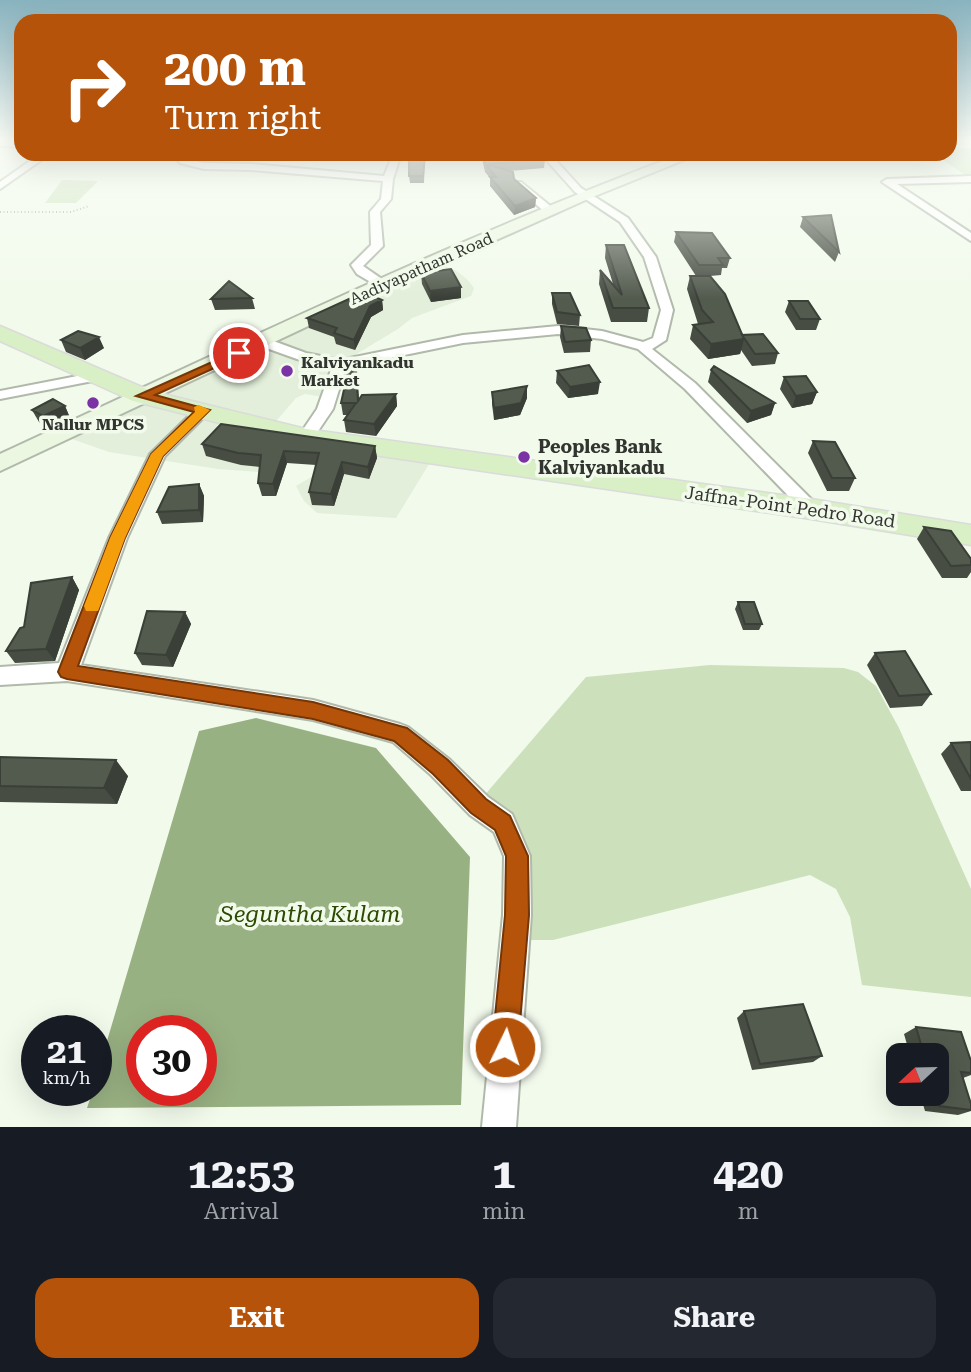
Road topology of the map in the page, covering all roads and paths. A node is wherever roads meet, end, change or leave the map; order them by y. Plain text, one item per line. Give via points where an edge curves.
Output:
1 (386, 193) edge
2 (528, 193) edge
3 (582, 193) edge
4 (591, 193) edge
5 (904, 193) edge
6 (585, 195) junction
7 (89, 206) dead end
8 (550, 211) junction
9 (0, 212) edge
10 (971, 238) edge
11 (383, 284) junction
12 (0, 333) edge
13 (263, 342) junction
14 (645, 346) junction
15 (340, 364) junction
16 (98, 376) junction
17 (0, 395) edge
18 (142, 396) junction
19 (204, 410) junction
20 (306, 437) junction
21 (0, 463) edge
22 (811, 509) junction
23 (971, 535) edge
24 (67, 672) junction
25 (0, 676) edge
26 (499, 1127) edge

1 - 11 street via 374,216 377,246 357,265
2 - 8 street
3 - 6 street
4 - 6 street, Aadiyapatham Road
5 - 10 street
6 - 8 street, Aadiyapatham Road
6 - 14 street via 624,220 650,257 667,310 659,340
7 - 9 path via 71,212
8 - 11 street, Aadiyapatham Road
11 - 13 street, Aadiyapatham Road
12 - 16 main road, Jaffna-Point Pedro Road
13 - 15 street
13 - 18 street, Aadiyapatham Road
14 - 15 street via 558,330 463,339
14 - 22 street
15 - 20 street via 325,409
16 - 17 street
16 - 18 main road, Jaffna-Point Pedro Road
18 - 19 main road, Jaffna-Point Pedro Road
18 - 21 street, Aadiyapatham Road
19 - 20 main road, Jaffna-Point Pedro Road
19 - 24 street via 158,454 118,538
20 - 22 main road, Jaffna-Point Pedro Road
22 - 23 main road, Jaffna-Point Pedro Road
24 - 25 street
24 - 26 street via 313,710 400,734 503,823 517,856 517,915

